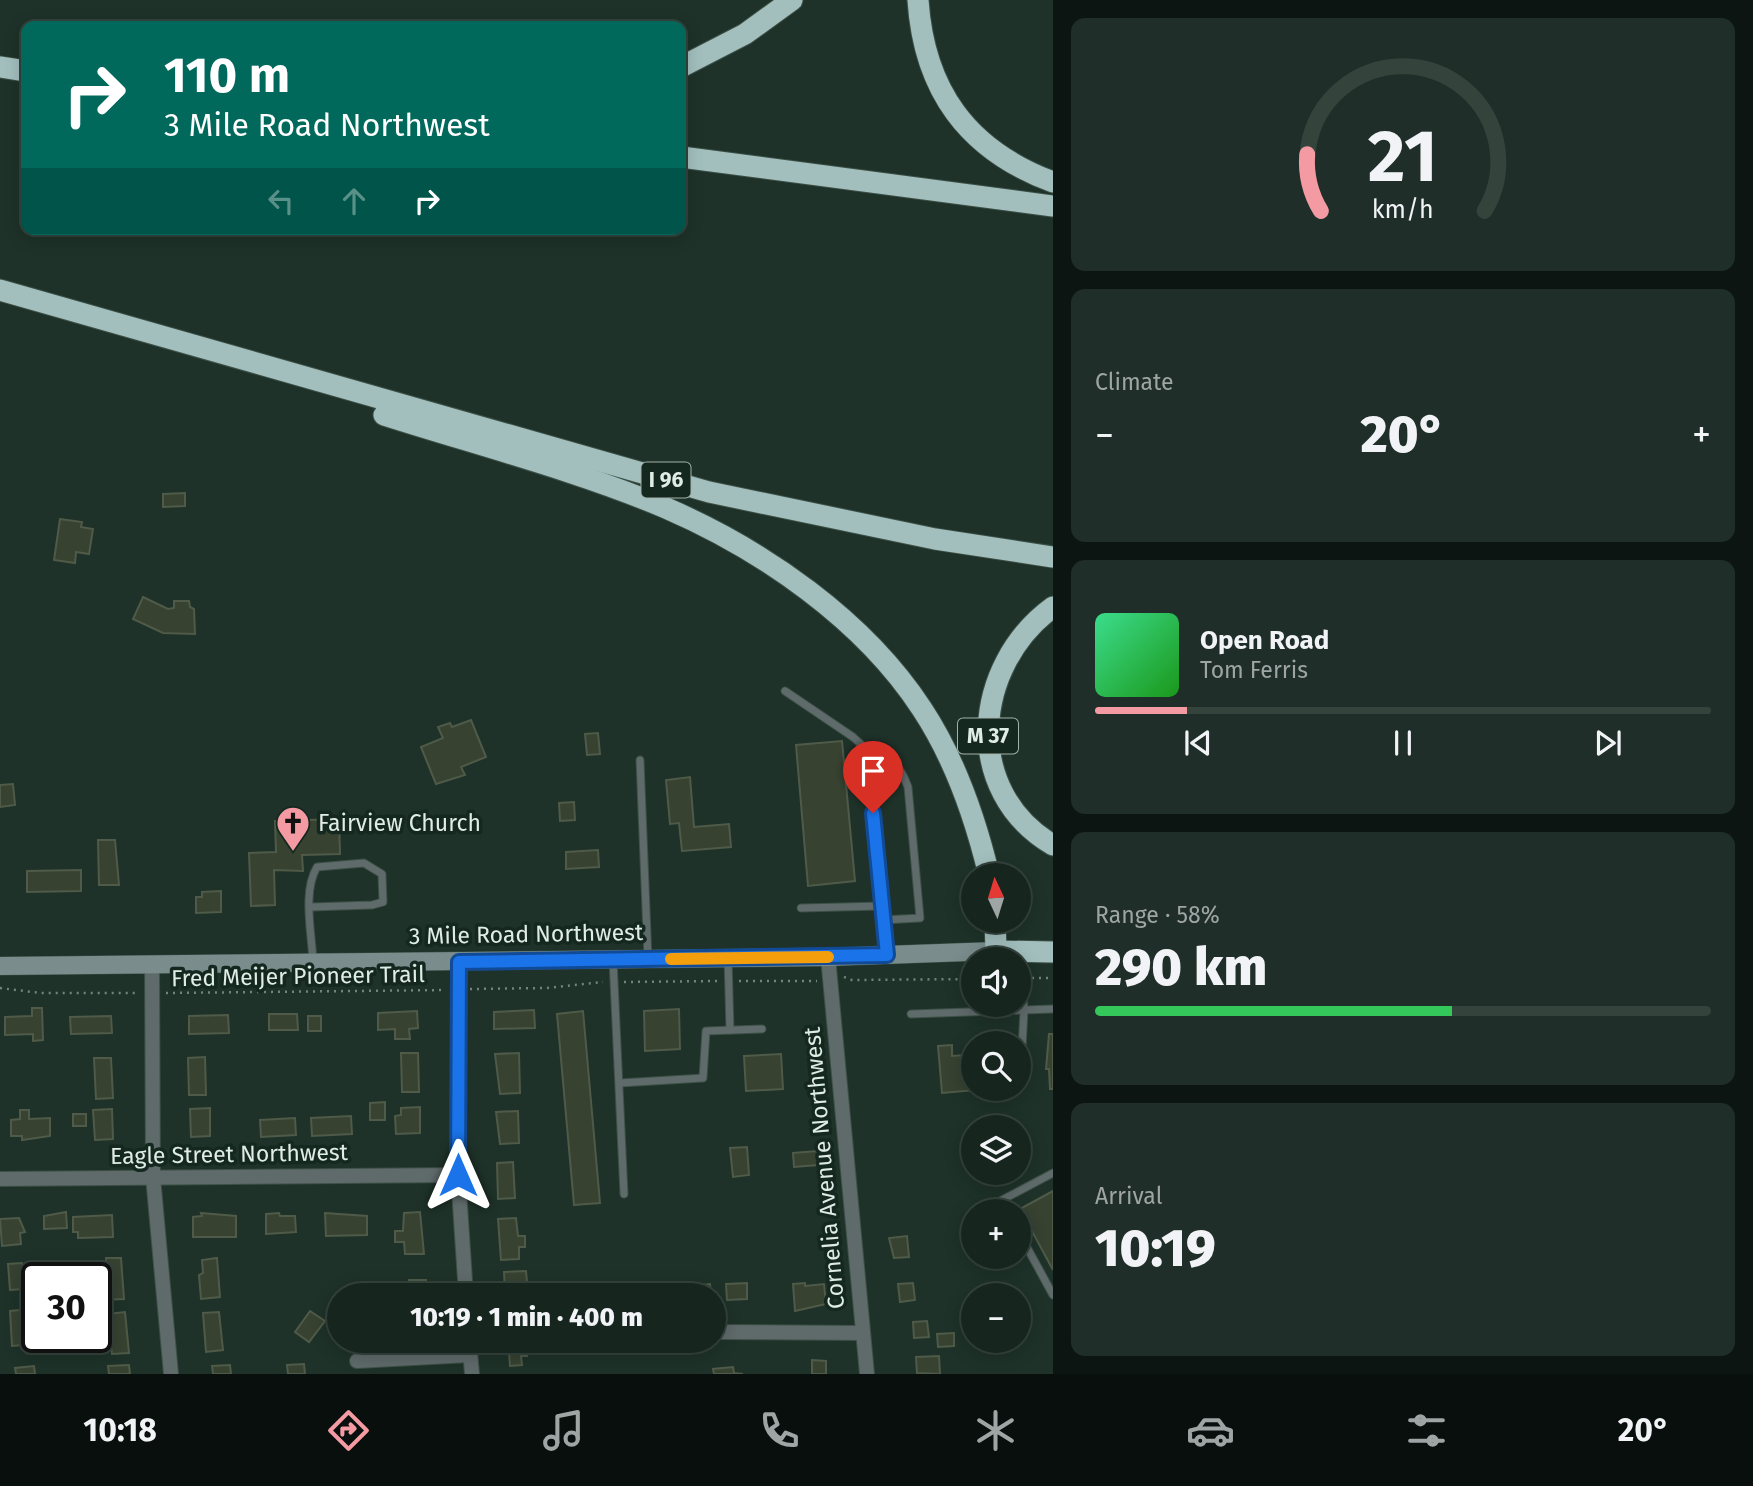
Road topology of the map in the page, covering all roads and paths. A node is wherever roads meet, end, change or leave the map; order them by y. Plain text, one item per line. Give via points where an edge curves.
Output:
1 (792, 0) edge
2 (918, 0) edge
3 (686, 64) edge
4 (0, 67) edge
5 (21, 70) edge
6 (686, 158) edge
7 (1053, 182) edge
8 (1053, 206) edge
9 (0, 290) edge
10 (286, 373) junction
11 (1053, 556) edge
12 (1053, 607) edge
13 (785, 691) dead end
14 (874, 756) junction
15 (640, 760) dead end
16 (1053, 845) edge
17 (986, 863) edge
18 (882, 906) junction
19 (311, 907) junction
20 (801, 908) dead end
21 (884, 920) junction
22 (961, 952) edge
23 (1031, 952) edge
24 (1053, 952) edge
25 (887, 955) junction
26 (828, 957) junction
27 (728, 958) junction
28 (648, 959) junction
29 (613, 960) junction
30 (459, 962) junction
31 (313, 963) junction
32 (152, 964) junction
33 (0, 966) edge
34 (1031, 978) edge
35 (1053, 978) edge
36 (829, 979) junction
37 (961, 979) edge
38 (728, 981) junction
39 (614, 982) junction
40 (0, 988) edge
41 (458, 989) junction
42 (152, 993) junction
43 (1053, 1009) edge
44 (1031, 1010) edge
45 (961, 1012) edge
46 (912, 1014) dead end
47 (762, 1029) dead end
48 (730, 1030) junction
49 (620, 1083) junction
50 (1053, 1173) edge
51 (458, 1175) junction
52 (153, 1177) junction
53 (0, 1179) edge
54 (624, 1194) dead end
55 (1004, 1199) edge
56 (1031, 1255) edge
57 (465, 1283) edge
58 (1053, 1295) edge
59 (726, 1332) edge
60 (863, 1333) junction
61 (426, 1353) edge
62 (470, 1353) edge
63 (357, 1361) dead end
64 (171, 1374) edge
65 (472, 1374) edge
66 (867, 1374) edge

1 - 3 highway via 745,34
2 - 7 highway via 929,68 949,105 995,154
4 - 5 highway
6 - 8 highway
9 - 10 highway, I 96
10 - 11 highway, I 96 via 709,492 935,539
10 - 17 highway via 358,407 667,508 712,530 807,592 888,663 922,709 972,812
12 - 16 highway, M 37 via 1022,635 1005,661 990,699 987,730 999,783 1016,812
13 - 14 lane
14 - 18 lane via 868,764
14 - 21 lane via 892,760 908,786 920,918
15 - 28 lane
18 - 20 lane
18 - 21 lane
19 - 19 lane via 311,878 317,867 364,863 382,874 383,902
19 - 31 lane
21 - 25 lane
22 - 25 main road, 3 Mile Road Northwest
23 - 24 highway, 3 Mile Road Northwest
25 - 26 main road, 3 Mile Road Northwest
26 - 27 main road, 3 Mile Road Northwest
26 - 36 street, Cornelia Avenue Northwest
27 - 28 main road, 3 Mile Road Northwest
27 - 38 lane
28 - 29 main road, 3 Mile Road Northwest
29 - 30 main road, 3 Mile Road Northwest
29 - 39 lane
30 - 31 main road, 3 Mile Road Northwest
30 - 41 street
31 - 32 main road, 3 Mile Road Northwest
32 - 33 main road, 3 Mile Road Northwest
32 - 42 street
34 - 35 path
36 - 37 path, Fred Meijer Pioneer Trail
36 - 38 path, Fred Meijer Pioneer Trail
36 - 60 street, Cornelia Avenue Northwest
38 - 39 path, Fred Meijer Pioneer Trail
38 - 48 lane
39 - 41 path, Fred Meijer Pioneer Trail
39 - 49 lane
40 - 42 path, Fred Meijer Pioneer Trail via 40,993
41 - 42 path, Fred Meijer Pioneer Trail
41 - 51 street
42 - 52 street
43 - 44 lane
45 - 46 lane
47 - 48 lane
48 - 49 lane via 706,1031 704,1078
49 - 54 lane
50 - 55 lane
51 - 52 street, Eagle Street Northwest
51 - 57 street
52 - 53 street, Eagle Street Northwest
52 - 64 street
56 - 58 lane
59 - 60 street
60 - 66 street, Cornelia Avenue Northwest
61 - 63 street
62 - 65 street

